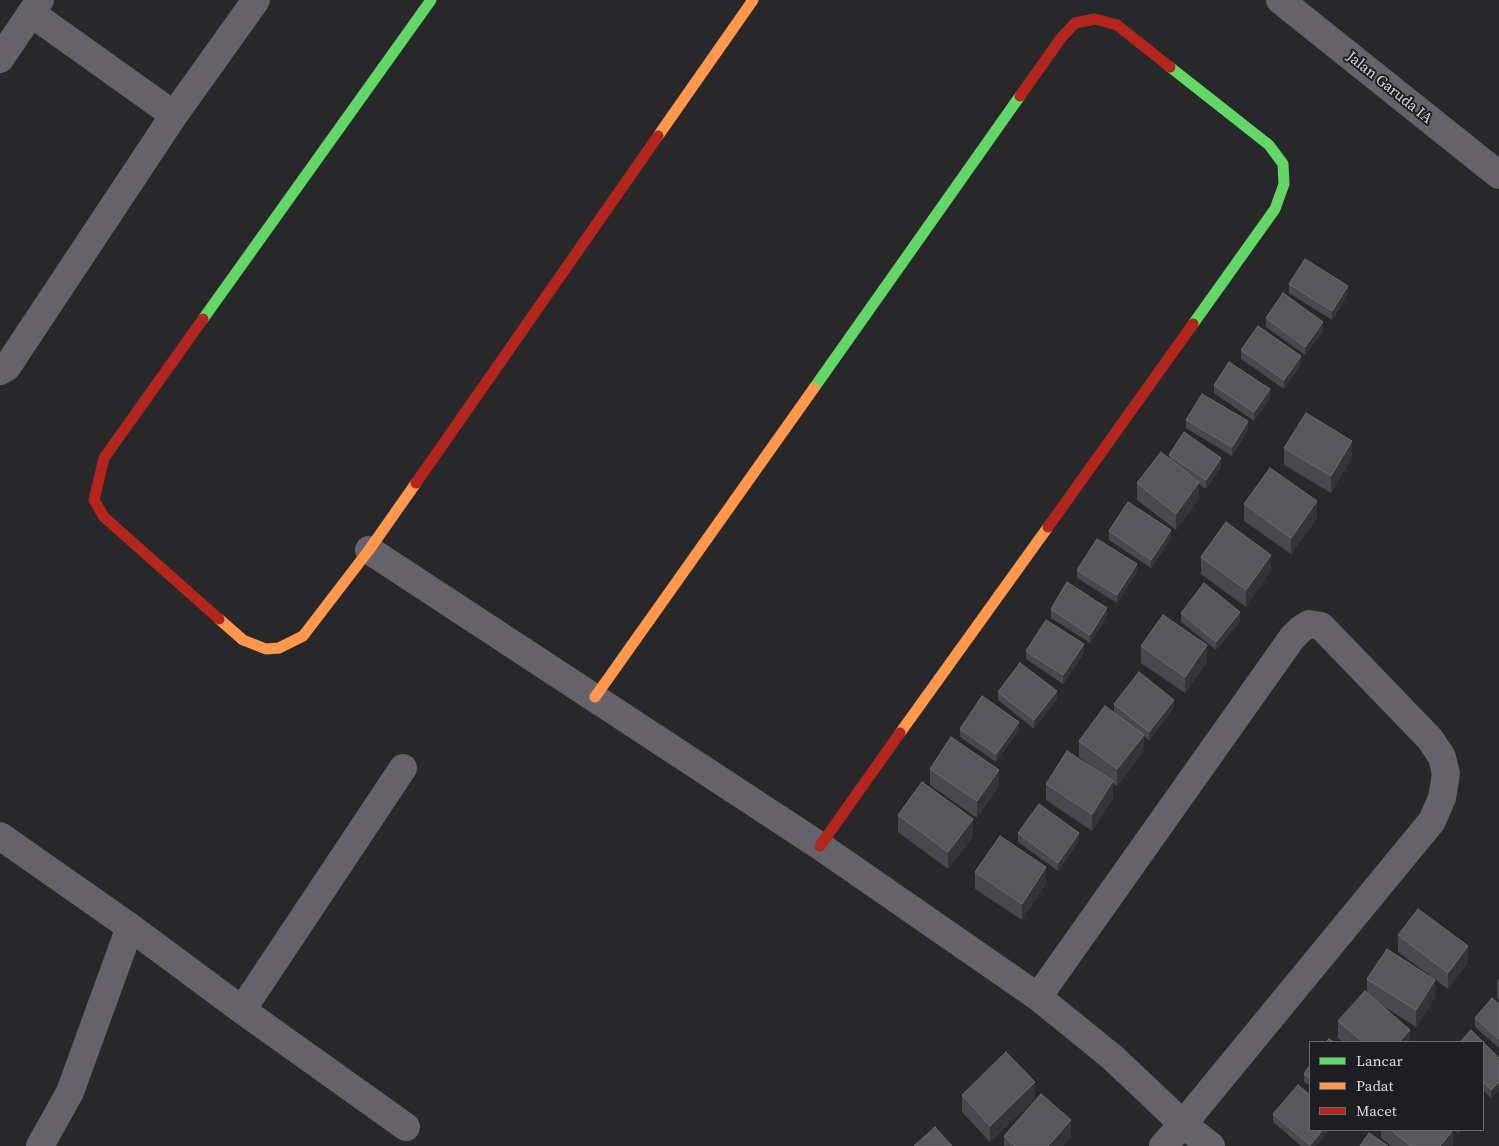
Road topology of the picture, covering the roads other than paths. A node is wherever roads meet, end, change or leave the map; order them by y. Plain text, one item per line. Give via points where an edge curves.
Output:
1 (256, 0) edge
2 (431, 0) edge
3 (753, 0) edge
4 (1280, 0) edge
5 (36, 6) edge
6 (0, 59) edge
7 (174, 114) junction
8 (1499, 175) edge
9 (0, 371) edge
10 (369, 550) junction
11 (595, 698) junction
12 (404, 768) dead end
13 (0, 836) edge
14 (820, 846) junction
15 (130, 926) junction
16 (1038, 997) junction
17 (242, 1010) junction
18 (1183, 1124) junction
19 (406, 1127) dead end
20 (40, 1146) edge
21 (1163, 1146) edge
22 (1212, 1146) edge

1 - 7 street
2 - 10 street via 104,458 94,500 104,517 243,640 266,649 280,648 303,636
3 - 10 street
4 - 8 street, Jalan Garuda IA
5 - 6 street
5 - 7 street
7 - 9 street via 7,367
10 - 11 street
11 - 14 street
11 - 14 street via 1061,38 1075,23 1095,19 1117,25 1269,145 1283,164 1284,184 1275,209
12 - 17 street
13 - 15 street
14 - 16 street
15 - 17 street
15 - 20 street via 70,1092
16 - 18 street via 1112,1057
16 - 18 street via 1292,638 1309,624 1321,626 1430,738 1442,757 1446,774 1442,798 1432,821
17 - 19 street
18 - 21 street
18 - 22 street

